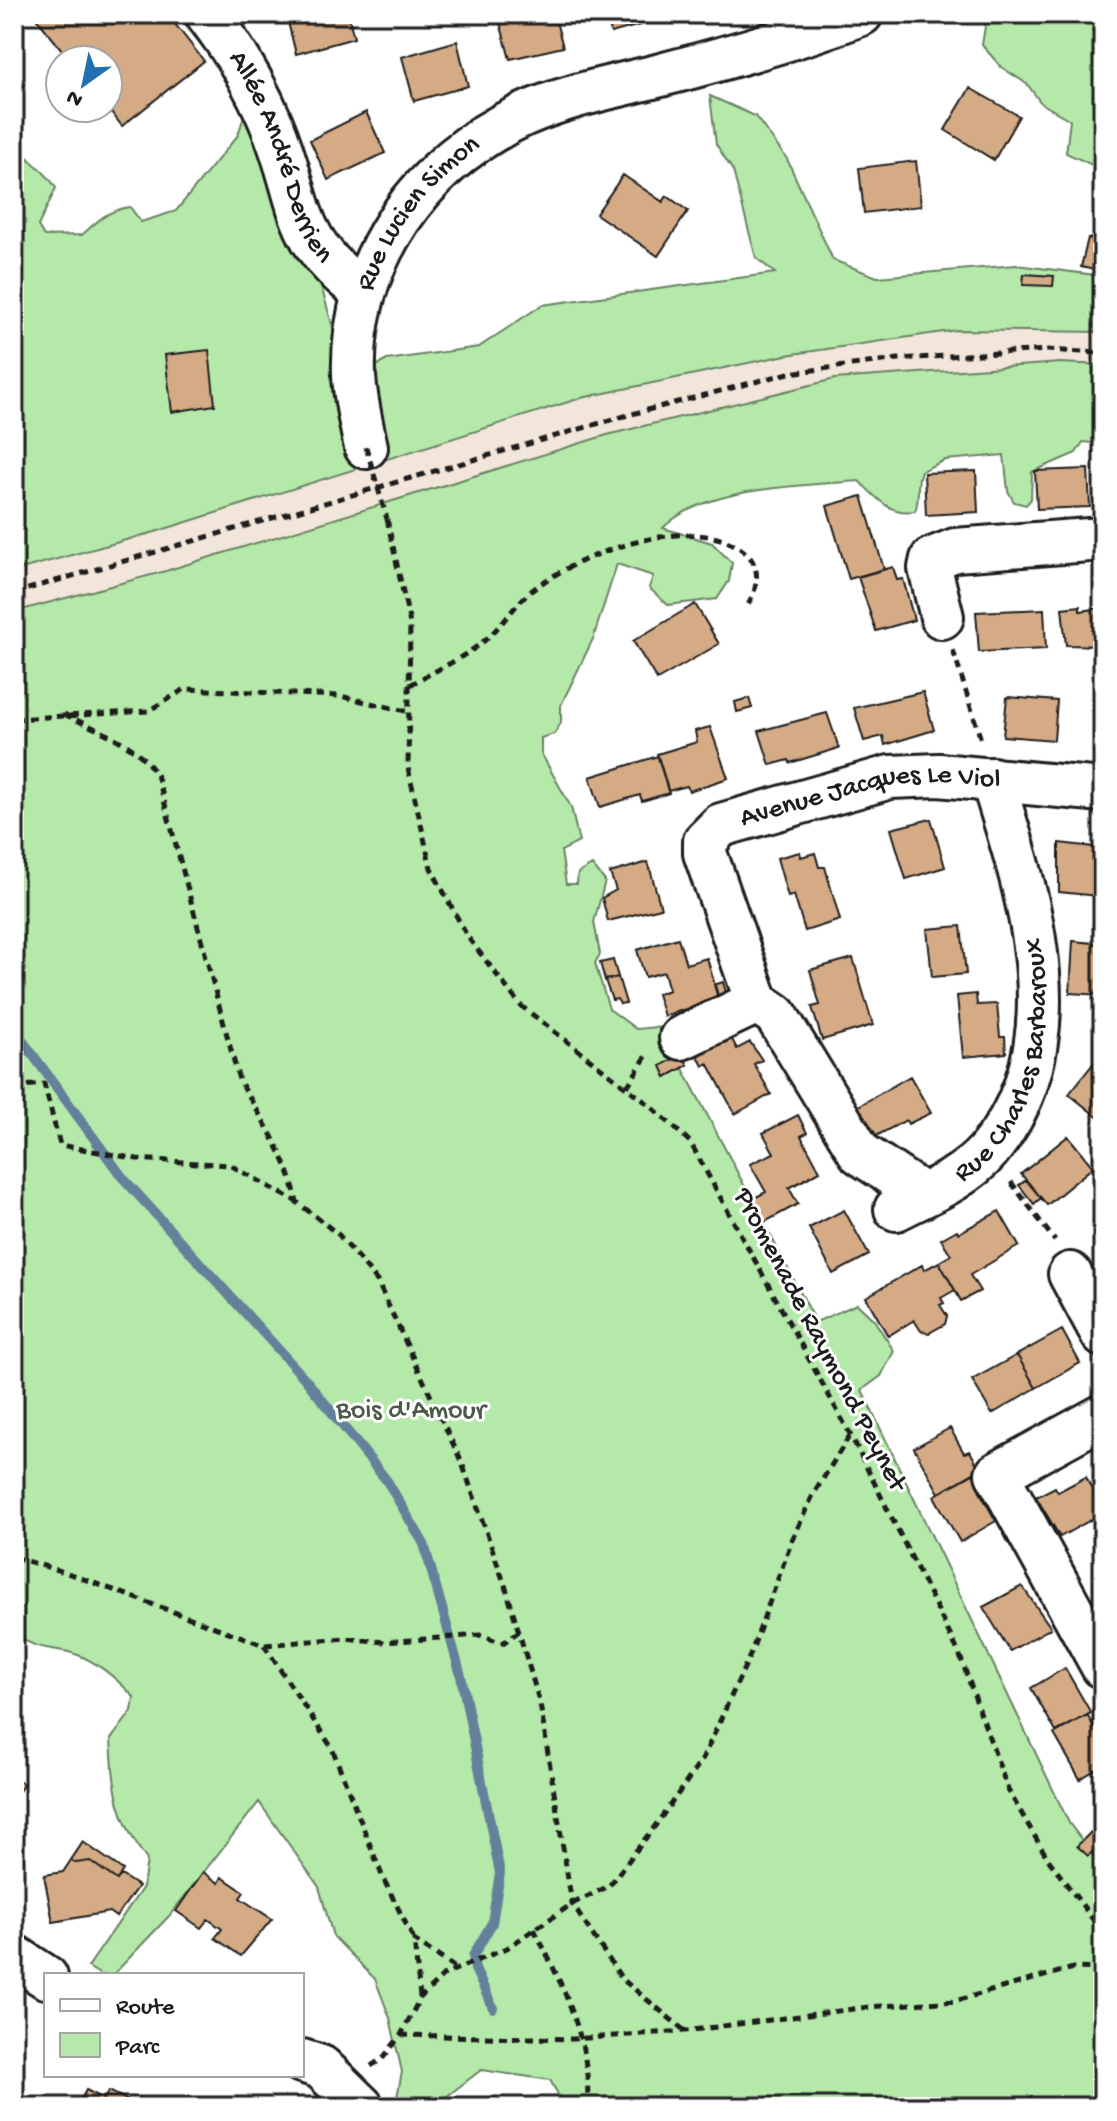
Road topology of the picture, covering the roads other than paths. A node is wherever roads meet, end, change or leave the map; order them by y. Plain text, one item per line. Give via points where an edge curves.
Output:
1 (207, 14) edge
2 (861, 14) edge
3 (363, 292) junction
4 (366, 447) road end
5 (1103, 539) edge
6 (942, 617) road end
7 (992, 779) junction
8 (1103, 790) edge
9 (757, 1002) junction
10 (681, 1038) dead end
11 (1070, 1274) road end
12 (1103, 1335) edge
13 (1103, 1416) edge
14 (1103, 1667) edge
15 (14, 1956) edge
16 (44, 1976) edge
17 (316, 2068) edge
18 (362, 2107) edge

1 - 3 street, Allée André Derrien via 225,36 267,114 310,240
2 - 3 street, Rue Lucien Simon via 770,47 548,105 494,130 417,193 389,231
3 - 4 street, Rue Lucien Simon via 354,372
5 - 6 street via 937,555 930,568
7 - 8 street, Avenue Jacques Le Viol
7 - 9 street, Avenue Jacques Le Viol via 890,777 736,819 712,832 705,853
7 - 9 street, Rue Charles Barbaroux via 1027,901 1040,989 1027,1078 1012,1116 988,1152 960,1176 909,1202 860,1153 776,1015
9 - 10 street
11 - 12 street
13 - 14 street via 997,1474
15 - 16 street
17 - 18 street

